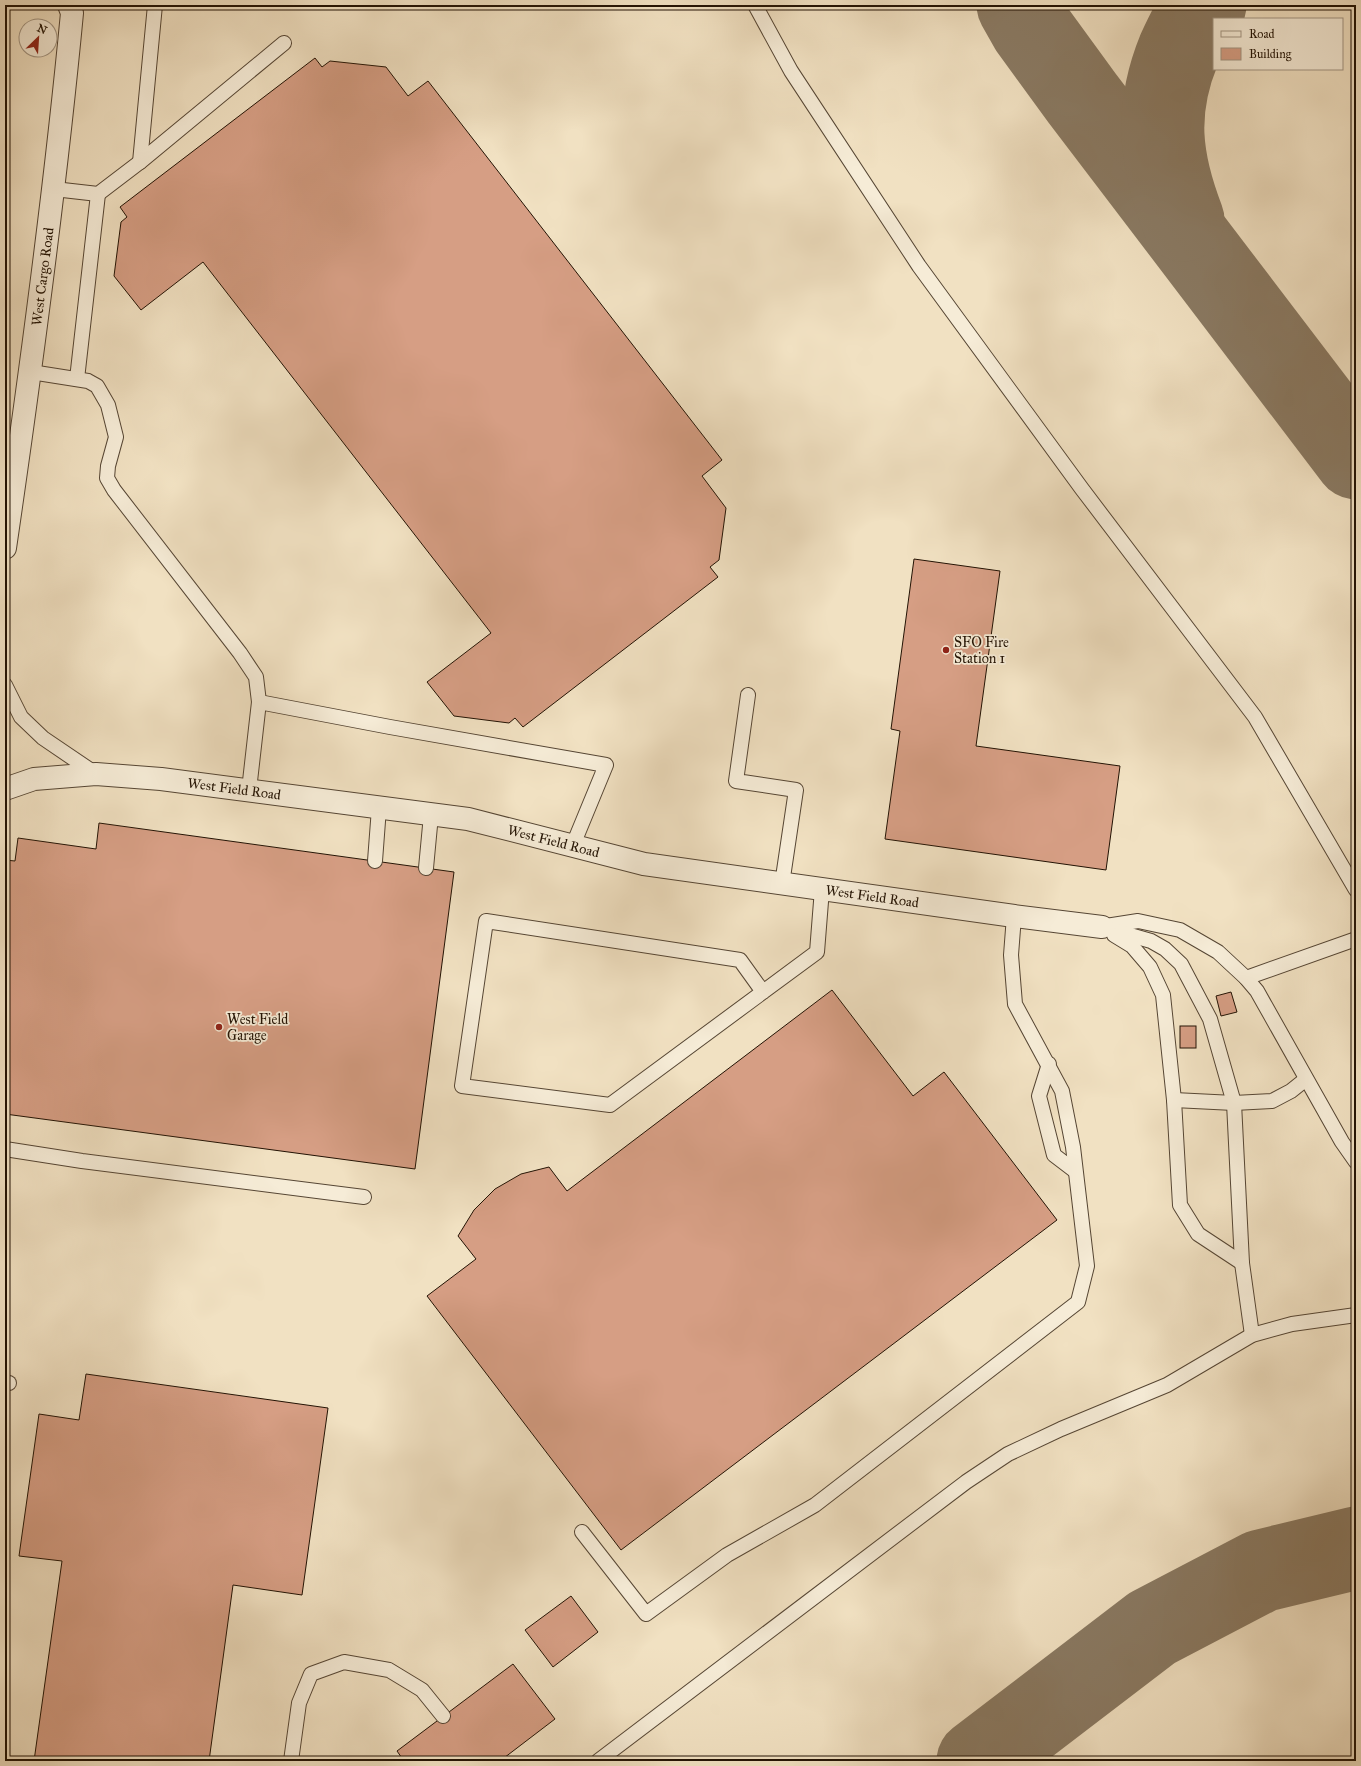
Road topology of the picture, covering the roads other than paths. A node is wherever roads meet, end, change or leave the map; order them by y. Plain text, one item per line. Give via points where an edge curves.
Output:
1 (69, 5) edge
2 (156, 5) edge
3 (755, 5) edge
4 (284, 44) dead end
5 (140, 162) junction
6 (54, 189) junction
7 (98, 194) junction
8 (31, 372) junction
9 (77, 379) junction
10 (5, 548) edge
11 (5, 685) edge
12 (748, 695) dead end
13 (259, 702) junction
14 (96, 774) junction
15 (5, 788) edge
16 (249, 790) junction
17 (379, 808) junction
18 (431, 815) junction
19 (573, 845) junction
20 (375, 861) dead end
21 (426, 868) dead end
22 (782, 884) junction
23 (822, 889) junction
24 (1356, 890) edge
25 (1014, 916) junction
26 (1102, 927) junction
27 (1356, 939) edge
28 (1246, 978) junction
29 (763, 992) junction
30 (1049, 1064) junction
31 (1306, 1078) junction
32 (1174, 1100) junction
33 (1234, 1103) junction
34 (5, 1149) edge
35 (1356, 1162) edge
36 (1074, 1171) junction
37 (364, 1197) dead end
38 (1242, 1263) junction
39 (1356, 1315) edge
40 (1252, 1334) junction
41 (582, 1532) dead end
42 (443, 1716) dead end
43 (291, 1761) edge
44 (598, 1761) edge

1 - 6 street, West Cargo Road via 72,13
2 - 5 lane
3 - 24 lane via 791,71 919,266 1082,489 1255,717
4 - 5 lane
5 - 7 lane
6 - 7 lane
6 - 8 street, West Cargo Road
7 - 9 lane
8 - 9 lane
8 - 10 street, West Cargo Road
9 - 13 lane via 97,386 108,405 116,438 107,478 240,653 256,677
11 - 14 lane via 21,717 43,738
12 - 22 lane via 736,781 796,790
13 - 16 lane
13 - 19 lane via 606,765
14 - 15 street, West Field Road via 34,779
14 - 16 street, West Field Road
16 - 17 street, West Field Road
17 - 18 street, West Field Road
17 - 20 lane
18 - 19 street, West Field Road via 468,819
18 - 21 lane
19 - 22 street, West Field Road via 644,864
22 - 23 street, West Field Road
23 - 25 street, West Field Road
23 - 29 lane via 817,952
25 - 26 street, West Field Road
25 - 30 lane via 1011,955 1015,1004
26 - 28 lane via 1138,922 1180,930 1218,952
26 - 32 lane via 1132,946 1150,967 1163,995
26 - 33 lane via 1151,941 1166,949 1181,964 1210,1019
27 - 28 lane
28 - 31 lane via 1257,991
29 - 29 lane via 610,1105 462,1086 486,921 740,960
30 - 36 lane via 1062,1091 1073,1147
30 - 36 lane via 1039,1096 1054,1156
31 - 33 lane via 1291,1091 1272,1100
31 - 35 lane
32 - 33 lane
32 - 38 lane via 1180,1205 1198,1234
33 - 38 lane
34 - 37 lane
36 - 41 lane via 1087,1266 1078,1302 815,1505 727,1555 646,1614
38 - 40 lane
39 - 40 lane via 1292,1324
40 - 44 lane via 1167,1385 1062,1429 1002,1458 966,1482
42 - 43 lane via 422,1690 389,1670 344,1662 311,1674 299,1703

